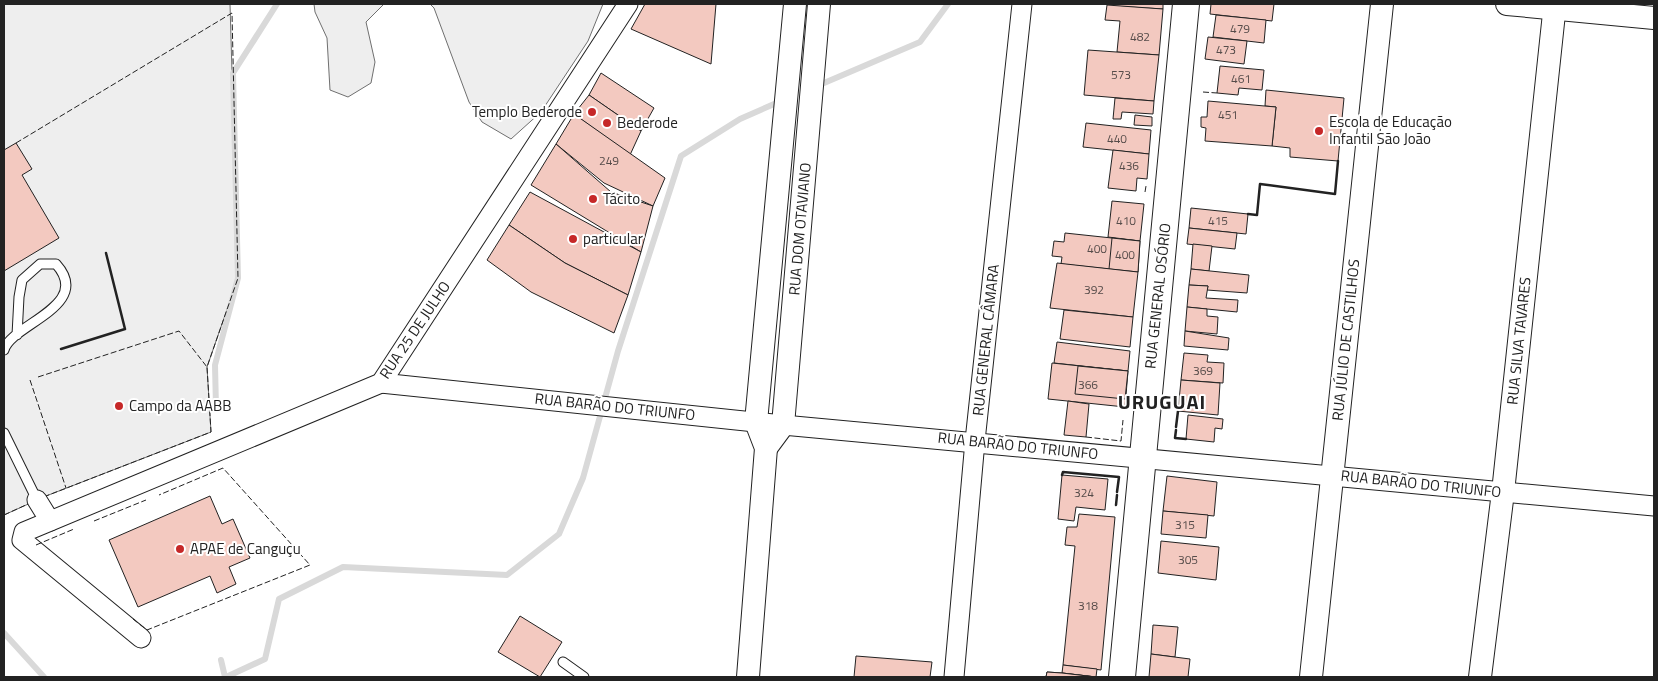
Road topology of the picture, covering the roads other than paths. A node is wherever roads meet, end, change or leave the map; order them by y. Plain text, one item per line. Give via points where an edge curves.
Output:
1 (628, 4) edge
2 (795, 4) edge
3 (819, 4) edge
4 (1022, 4) edge
5 (1186, 4) edge
6 (1201, 4) edge
7 (1382, 4) edge
8 (1507, 4) edge
9 (1555, 6) edge
10 (1654, 18) edge
11 (789, 66) junction
12 (813, 67) junction
13 (776, 211) junction
14 (801, 214) junction
15 (17, 335) junction
16 (4, 350) edge
17 (382, 382) junction
18 (756, 422) junction
19 (783, 425) junction
20 (4, 433) edge
21 (975, 442) junction
22 (766, 448) junction
23 (1150, 459) junction
24 (1332, 476) junction
25 (1504, 492) junction
26 (37, 500) joint
27 (1654, 506) edge
28 (50, 521) junction
29 (141, 638) dead end
30 (563, 662) dead end
31 (584, 677) edge
32 (748, 677) edge
33 (954, 677) edge
34 (1122, 677) edge
35 (1138, 677) edge
36 (1311, 677) edge
37 (1480, 677) edge

1 - 17 street, RUA 25 DE JULHO
2 - 11 street, RUA DOM OTAVIANO
3 - 12 street, RUA DOM OTAVIANO
4 - 21 street, RUA GENERAL CÂMARA
5 - 23 main road, RUA GENERAL OSÓRIO
6 - 23 main road, RUA GENERAL OSÓRIO
7 - 24 street, RUA JÚLIO DE CASTILHOS
8 - 9 street
9 - 10 street
9 - 25 street, RUA SILVA TAVARES
11 - 12 street
11 - 13 street, RUA DOM OTAVIANO
12 - 14 street, RUA DOM OTAVIANO
13 - 14 street
13 - 18 street, RUA DOM OTAVIANO
14 - 19 street, RUA DOM OTAVIANO
15 - 15 lane via 55,306 66,287 65,274 56,264 40,264 22,280
15 - 16 lane
17 - 18 street, RUA BARÃO DO TRIUNFO
17 - 28 street, RUA 25 DE JULHO
18 - 19 street, RUA BARÃO DO TRIUNFO
18 - 22 street, RUA DOM OTAVIANO
19 - 21 street, RUA BARÃO DO TRIUNFO
19 - 22 street
20 - 26 lane
21 - 23 street, RUA BARÃO DO TRIUNFO
21 - 33 street, RUA GENERAL CÂMARA
22 - 32 street, RUA DOM OTAVIANO
23 - 24 street, RUA BARÃO DO TRIUNFO
23 - 34 main road, RUA GENERAL OSÓRIO
23 - 35 main road, RUA GENERAL OSÓRIO
24 - 25 street, RUA BARÃO DO TRIUNFO
24 - 36 street, RUA JÚLIO DE CASTILHOS
25 - 27 street, RUA BARÃO DO TRIUNFO
25 - 37 street, RUA SILVA TAVARES
26 - 28 street
28 - 29 street, RUA 25 DE JULHO via 24,532 22,540
30 - 31 lane

